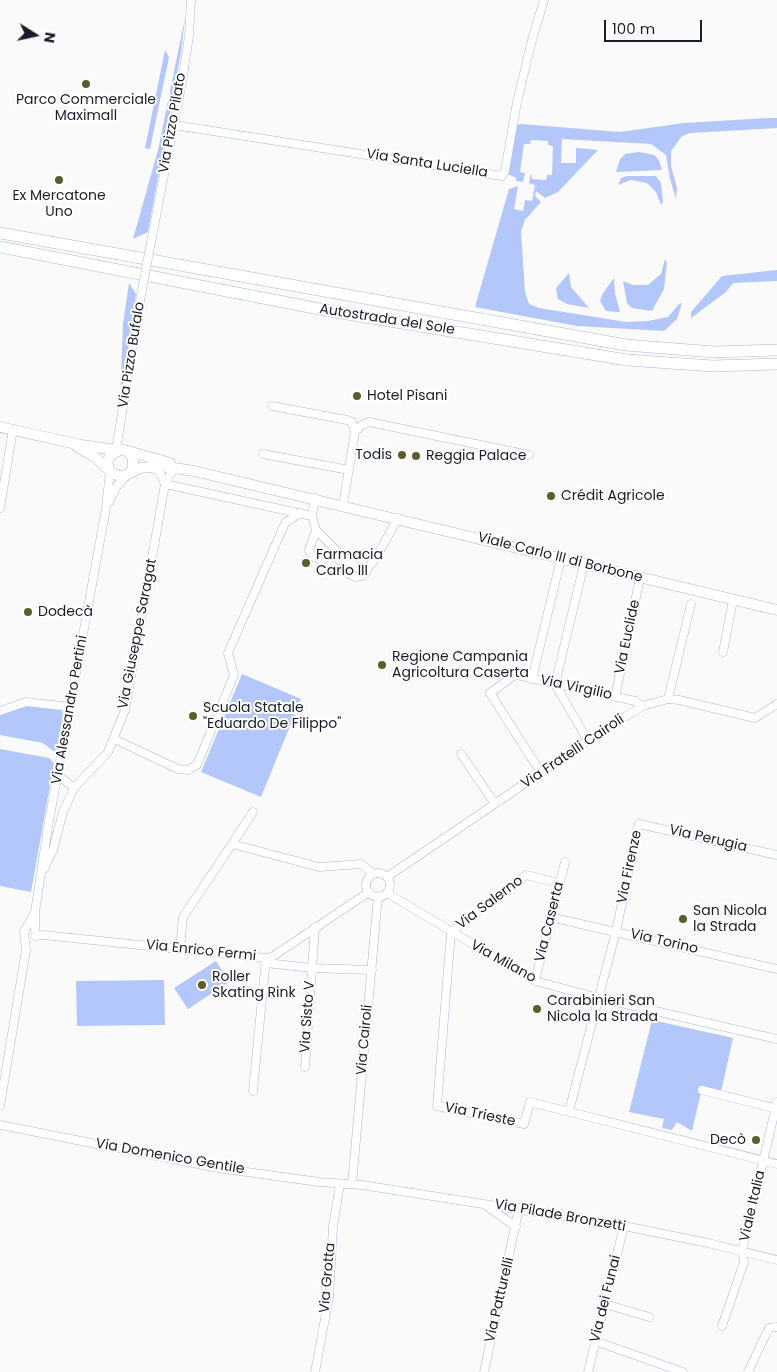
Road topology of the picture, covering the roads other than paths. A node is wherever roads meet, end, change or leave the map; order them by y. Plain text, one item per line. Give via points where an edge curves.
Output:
1 (187, 0) edge
2 (191, 0) edge
3 (544, 0) edge
4 (190, 9) junction
5 (174, 125) junction
6 (0, 227) edge
7 (0, 233) edge
8 (30, 239) junction
9 (0, 247) edge
10 (141, 294) joint
11 (777, 350) edge
12 (777, 364) edge
13 (272, 406) dead end
14 (122, 416) junction
15 (0, 427) edge
16 (13, 429) junction
17 (355, 432) junction
18 (65, 441) junction
19 (116, 450) junction
20 (128, 452) junction
21 (263, 454) dead end
22 (529, 455) dead end
23 (148, 467) junction
24 (174, 468) junction
25 (349, 470) junction
26 (110, 471) junction
27 (194, 471) junction
28 (129, 474) junction
29 (165, 484) junction
30 (315, 498) junction
31 (343, 505) junction
32 (0, 508) edge
33 (106, 508) junction
34 (279, 508) junction
35 (300, 513) junction
36 (312, 516) junction
37 (398, 518) junction
38 (285, 523) junction
39 (316, 530) junction
40 (561, 558) junction
41 (584, 564) junction
42 (366, 573) junction
43 (640, 578) junction
44 (733, 600) junction
45 (691, 604) dead end
46 (777, 610) edge
47 (723, 652) dead end
48 (532, 679) junction
49 (555, 684) junction
50 (615, 697) junction
51 (668, 699) junction
52 (777, 704) edge
53 (643, 706) junction
54 (70, 708) junction
55 (0, 710) edge
56 (114, 739) junction
57 (588, 741) junction
58 (461, 754) dead end
59 (541, 773) junction
60 (58, 774) junction
61 (74, 788) junction
62 (495, 804) junction
63 (253, 812) dead end
64 (639, 824) joint
65 (232, 844) junction
66 (777, 855) edge
67 (564, 862) dead end
68 (374, 874) junction
69 (387, 877) junction
70 (40, 880) junction
71 (559, 883) junction
72 (369, 892) junction
73 (387, 893) junction
74 (378, 896) junction
75 (550, 916) junction
76 (316, 927) junction
77 (616, 931) junction
78 (451, 932) junction
79 (33, 933) junction
80 (180, 948) junction
81 (266, 961) junction
82 (312, 968) junction
83 (372, 970) junction
84 (777, 970) edge
85 (535, 981) junction
86 (599, 998) junction
87 (777, 1039) edge
88 (304, 1067) dead end
89 (702, 1090) dead end
90 (253, 1091) dead end
91 (0, 1106) edge
92 (776, 1106) edge
93 (569, 1111) junction
94 (0, 1125) edge
95 (764, 1161) junction
96 (777, 1164) edge
97 (340, 1184) junction
98 (352, 1184) junction
99 (480, 1202) junction
100 (519, 1208) junction
101 (624, 1226) junction
102 (516, 1227) junction
103 (742, 1251) junction
104 (777, 1260) edge
105 (605, 1304) junction
106 (649, 1317) dead end
107 (722, 1326) dead end
108 (777, 1327) edge
109 (595, 1340) junction
110 (315, 1372) edge
111 (484, 1372) edge
112 (588, 1372) edge
113 (683, 1372) edge
114 (748, 1372) edge

1 - 4 street, Via Pizzo Pilato
2 - 4 street, Via Pizzo Pilato
3 - 5 street, Via Santa Luciella via 502,176
4 - 5 street, Via Pizzo Pilato via 189,36
5 - 10 street, Via Pizzo Pilato, bridge
6 - 8 highway
7 - 8 highway, Autostrada del Sole
8 - 11 highway, Autostrada del Sole via 626,345 714,352
9 - 12 highway, Autostrada del Sole via 335,312 628,360 713,366
10 - 14 street, Via Pizzo Bufalo
13 - 17 street via 347,420 352,422
14 - 19 street, Via Pizzo Bufalo
14 - 20 street, Via Pizzo Bufalo
15 - 16 main road
16 - 18 main road
16 - 32 street
17 - 22 street via 369,422
17 - 25 street
18 - 19 main road
18 - 26 main road via 95,457
19 - 20 main road
19 - 26 main road via 108,460
20 - 27 main road, Viale Carlo III di Borbone
20 - 28 main road via 134,462
21 - 25 street
23 - 24 main road, Viale Carlo III di Borbone
23 - 28 main road, Viale Carlo III di Borbone
23 - 29 street via 158,472
24 - 27 main road, Viale Carlo III di Borbone
24 - 29 street, Via Giuseppe Saragat
25 - 31 street
26 - 28 main road via 120,476
26 - 33 street, Via Alessandro Pertini
27 - 30 main road, Viale Carlo III di Borbone
28 - 33 street, Via Alessandro Pertini via 117,486
29 - 34 street
29 - 56 street, Via Giuseppe Saragat via 125,710
30 - 31 main road, Viale Carlo III di Borbone
30 - 36 street
31 - 37 main road, Viale Carlo III di Borbone
33 - 54 street, Via Alessandro Pertini
34 - 35 street
34 - 38 street
35 - 36 street
35 - 38 street
36 - 39 street
37 - 40 main road, Viale Carlo III di Borbone
37 - 42 street
38 - 56 street via 228,653 234,675 197,765 188,770 178,769
39 - 42 street via 347,561
39 - 42 street via 309,550 312,556 356,577
40 - 41 main road, Viale Carlo III di Borbone
40 - 48 street
41 - 43 main road, Viale Carlo III di Borbone
41 - 49 street
43 - 44 main road, Viale Carlo III di Borbone
43 - 50 street, Via Euclide
44 - 46 main road, Viale Carlo III di Borbone
44 - 47 street
45 - 51 street
48 - 49 street, Via Virgilio
48 - 59 street, Via Virgilio via 512,674 490,693
49 - 50 street, Via Virgilio
49 - 57 street
50 - 53 street, Via Virgilio
51 - 52 street, Via Fratelli Cairoli via 755,718
51 - 53 street, Via Fratelli Cairoli
53 - 57 street, Via Fratelli Cairoli
54 - 55 street via 26,702
54 - 60 street, Via Alessandro Pertini
56 - 61 street, Via Giuseppe Saragat via 108,752
57 - 59 street, Via Fratelli Cairoli
58 - 62 street
59 - 62 street, Via Fratelli Cairoli
60 - 61 street
60 - 70 street, Via Alessandro Pertini
61 - 70 street, Via Giuseppe Saragat
62 - 69 street, Via Fratelli Cairoli
63 - 65 street
64 - 66 street, Via Perugia
64 - 77 street, Via Firenze
65 - 68 street via 319,867 361,864
65 - 80 street via 183,917
67 - 71 street, Via Caserta
68 - 69 street via 381,873
68 - 72 street via 368,880
69 - 73 street via 390,885
70 - 79 street, Via Alessandro Pertini
71 - 75 street, Via Caserta
71 - 78 street, Via Salerno via 526,875
72 - 74 street
72 - 76 street, Via Enrico Fermi
73 - 74 street
73 - 78 street, Via Milano
74 - 83 street, Via Cairoli
75 - 77 street, Via Torino
75 - 85 street, Via Caserta
76 - 81 street, Via Enrico Fermi
76 - 82 street, Via Sisto V
77 - 84 street, Via Torino
77 - 86 street, Via Firenze
78 - 85 street, Via Milano
78 - 93 street, Via Trieste via 437,1106 524,1124 530,1102
79 - 80 street, Via Enrico Fermi
79 - 91 street, Via Alessandro Pertini via 26,950
80 - 81 street, Via Enrico Fermi
81 - 82 street
81 - 90 street
82 - 83 street
82 - 88 street, Via Sisto V
83 - 98 street, Via Cairoli
85 - 86 street, Via Milano
86 - 87 street, Via Milano
86 - 93 street, Via Firenze
89 - 92 street
92 - 95 street, Viale Italia
93 - 95 street, Via Trieste
94 - 97 street, Via Domenico Gentile via 218,1168
95 - 96 street, Via Trieste
95 - 103 street, Viale Italia
97 - 98 street, Via Pilade Bronzetti
97 - 110 street, Via Grotta via 333,1227 329,1297
98 - 99 street, Via Pilade Bronzetti
99 - 100 street, Via Pilade Bronzetti
99 - 102 street
100 - 101 street, Via Pilade Bronzetti
100 - 102 street, Via Patturelli
101 - 103 street, Via Pilade Bronzetti
101 - 105 street, Via dei Funai
102 - 111 street, Via Patturelli
103 - 104 street, Via Pilade Bronzetti
103 - 107 street, Viale Italia via 744,1262
105 - 106 street
105 - 109 street, Via dei Funai
108 - 114 street via 769,1328
109 - 112 street, Via dei Funai
109 - 113 street

